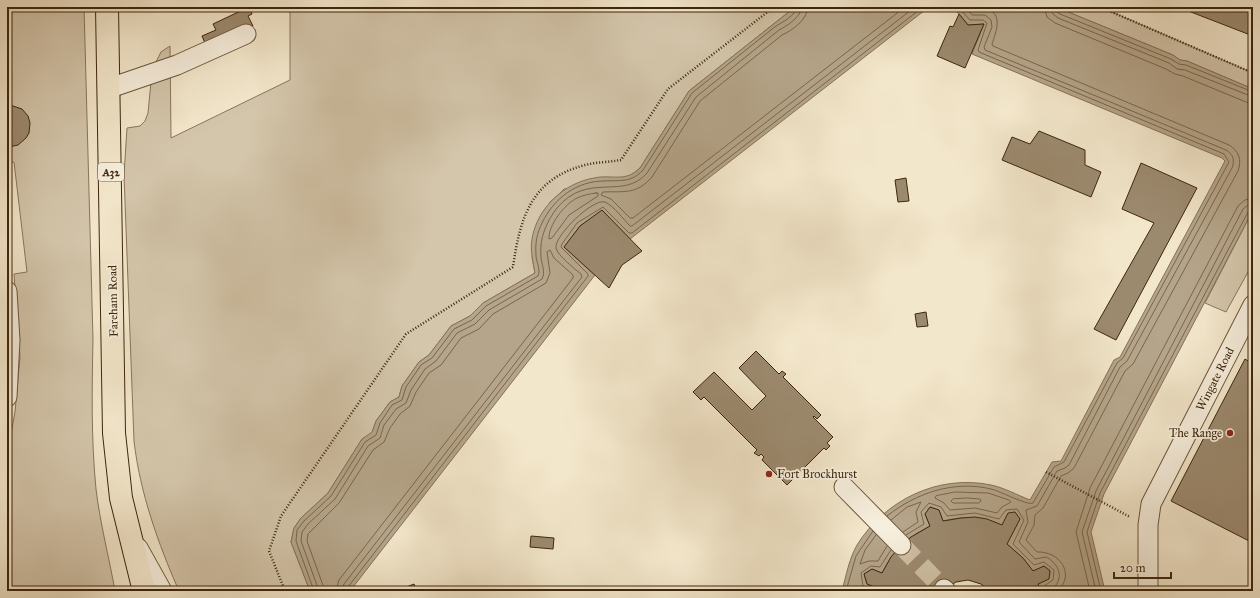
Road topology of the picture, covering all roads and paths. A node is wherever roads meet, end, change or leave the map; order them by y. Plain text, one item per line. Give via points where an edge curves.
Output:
1 (107, 7) edge
2 (774, 7) edge
3 (1100, 7) edge
4 (246, 34) dead end
5 (1253, 73) edge
6 (110, 88) junction
7 (7, 291) edge
8 (1253, 305) edge
9 (7, 397) edge
10 (1046, 472) dead end
11 (844, 487) dead end
12 (1118, 512) dead end
13 (130, 535) junction
14 (901, 545) tunnel mouth
15 (144, 591) edge
16 (162, 591) edge
17 (285, 591) edge
18 (1148, 591) edge

1 - 6 main road, Fareham Road / A32
2 - 17 path via 668,89 622,160 585,166 564,173 543,186 522,219 513,267 406,334 281,516 269,551
3 - 5 path
4 - 6 street via 177,65
6 - 13 main road, Fareham Road / A32 via 114,434 121,498
7 - 9 street via 10,340
8 - 18 street, Wingate Road via 1151,504 1148,525
10 - 12 path
11 - 14 street
13 - 15 main road, Fareham Road / A32
13 - 16 street

